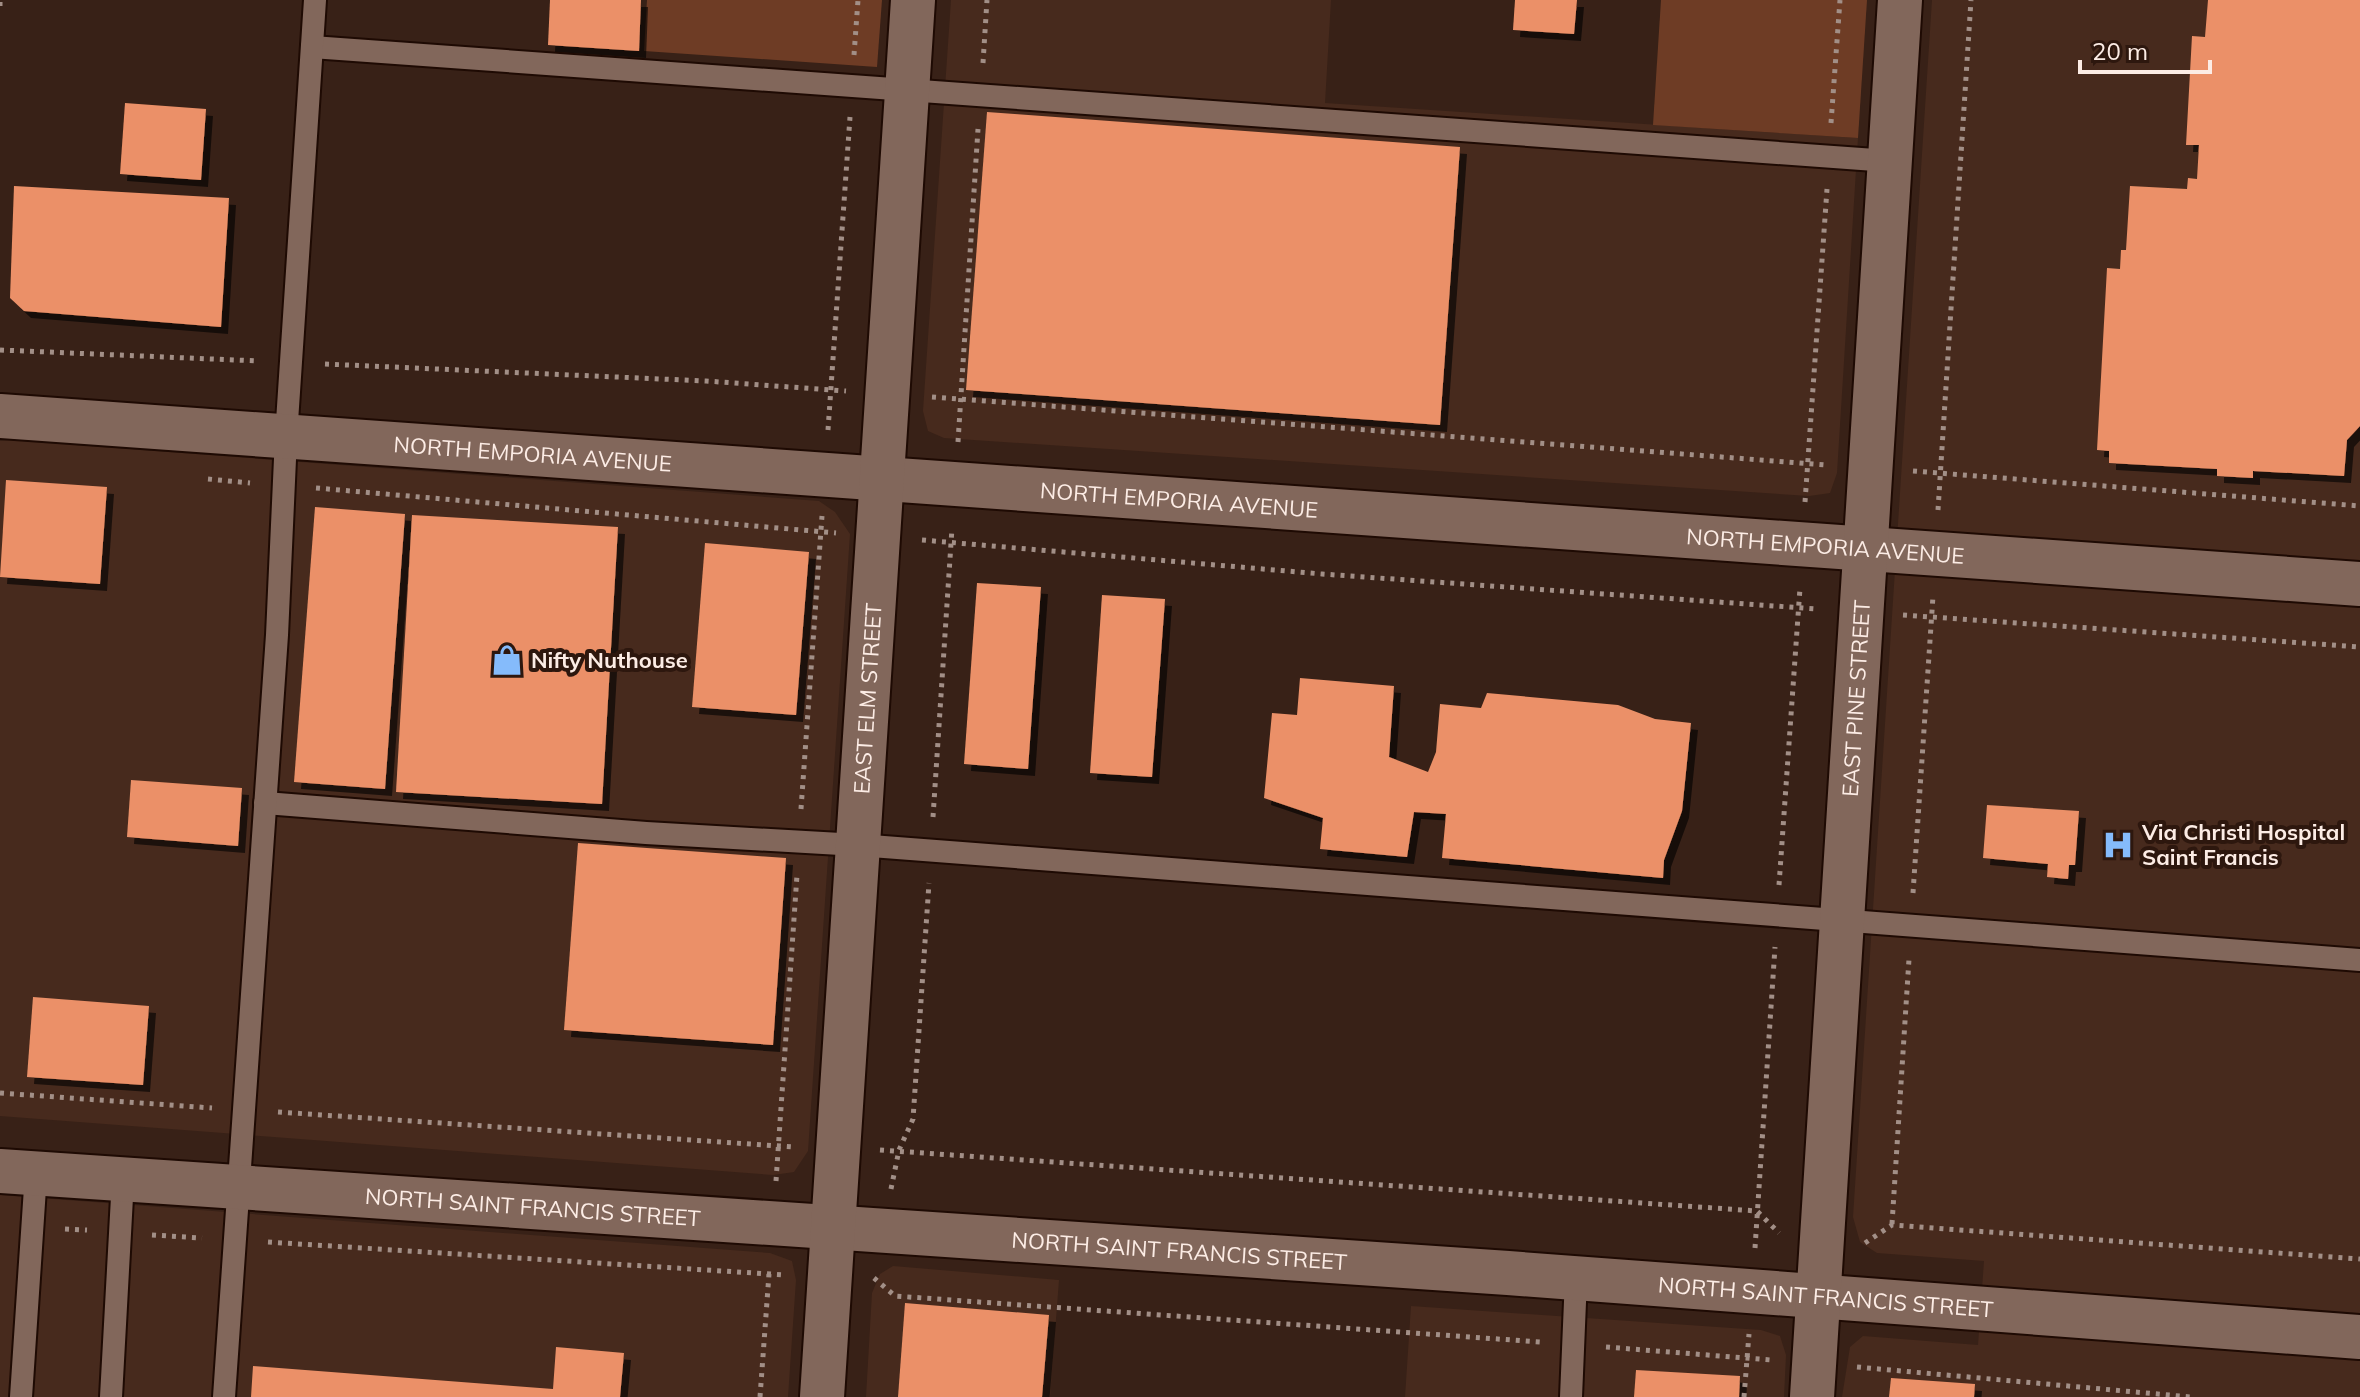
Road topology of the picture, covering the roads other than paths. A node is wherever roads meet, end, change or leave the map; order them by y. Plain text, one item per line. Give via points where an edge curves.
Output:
1 (315, 0) edge
2 (913, 0) edge
3 (1900, 0) edge
4 (312, 47) junction
5 (907, 90) junction
6 (1889, 161) junction
7 (0, 416) edge
8 (286, 437) junction
9 (882, 480) junction
10 (1866, 550) junction
11 (2360, 584) edge
12 (265, 803) junction
13 (858, 845) junction
14 (1842, 921) junction
15 (2360, 960) edge
16 (18, 1172) edge
17 (123, 1179) junction
18 (239, 1187) junction
19 (834, 1228) junction
20 (1576, 1278) junction
21 (1818, 1296) junction
22 (2360, 1337) edge
23 (1813, 1380) edge
24 (21, 1397) edge
25 (111, 1397) edge
26 (224, 1397) edge
27 (822, 1397) edge
28 (1571, 1397) edge

1 - 4 lane
2 - 5 street, EAST ELM STREET
3 - 6 street, EAST PINE STREET
4 - 5 lane
4 - 8 lane
5 - 6 lane
5 - 9 street, EAST ELM STREET
6 - 10 street, EAST PINE STREET
7 - 8 street, NORTH EMPORIA AVENUE
8 - 9 street, NORTH EMPORIA AVENUE
8 - 12 lane
9 - 10 street, NORTH EMPORIA AVENUE
9 - 13 street, EAST ELM STREET
10 - 11 street, NORTH EMPORIA AVENUE
10 - 14 street, EAST PINE STREET
12 - 13 lane
12 - 18 lane
13 - 14 lane
13 - 19 street, EAST ELM STREET
14 - 15 lane
14 - 21 street, EAST PINE STREET
16 - 17 street, NORTH SAINT FRANCIS STREET
16 - 24 lane via 32,1227
17 - 18 street, NORTH SAINT FRANCIS STREET
17 - 25 lane
18 - 19 street, NORTH SAINT FRANCIS STREET
18 - 26 lane
19 - 20 street, NORTH SAINT FRANCIS STREET
19 - 27 street, EAST ELM STREET
20 - 21 street, NORTH SAINT FRANCIS STREET
20 - 28 lane
21 - 22 street, NORTH SAINT FRANCIS STREET
21 - 23 street, EAST PINE STREET

